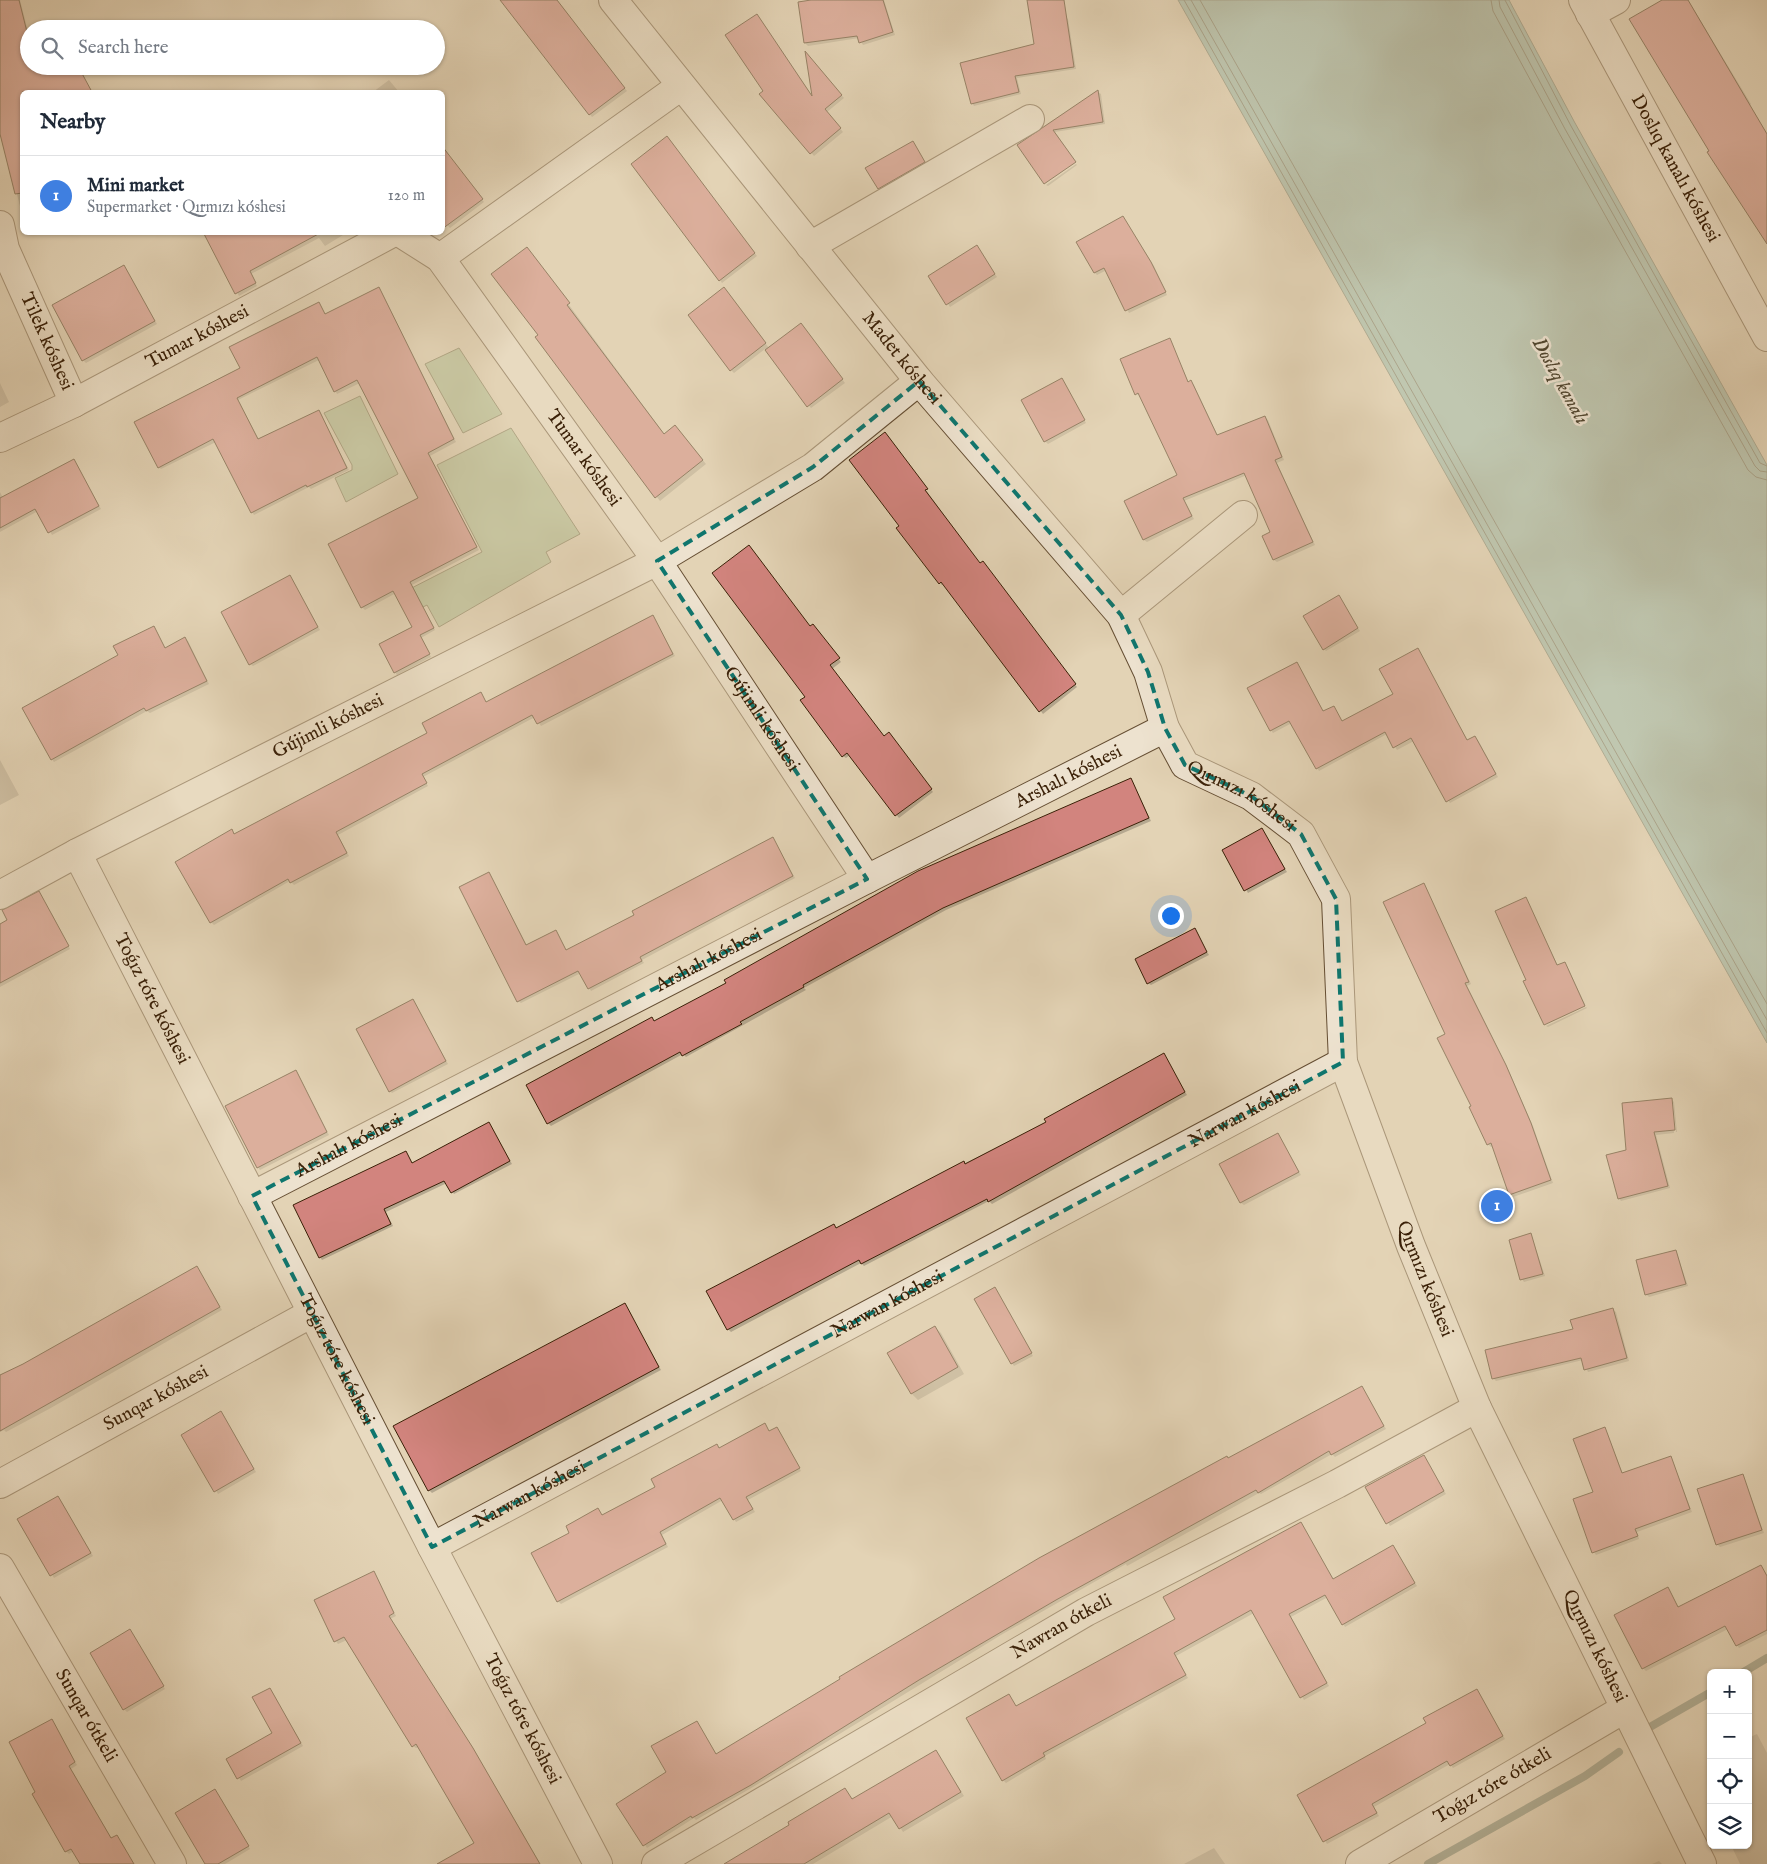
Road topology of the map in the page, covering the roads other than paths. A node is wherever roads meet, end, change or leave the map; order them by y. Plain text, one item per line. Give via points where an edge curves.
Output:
1 (613, 0) edge
2 (1616, 0) edge
3 (1587, 7) edge
4 (682, 86) junction
5 (1030, 119) dead end
6 (0, 225) edge
7 (388, 235) edge
8 (404, 235) edge
9 (810, 246) junction
10 (440, 258) junction
11 (1767, 337) edge
12 (919, 381) junction
13 (74, 402) junction
14 (0, 438) edge
15 (1243, 515) dead end
16 (657, 561) junction
17 (1121, 615) junction
18 (1165, 728) junction
19 (77, 853) junction
20 (867, 878) junction
21 (0, 895) edge
22 (1343, 1062) junction
23 (252, 1196) junction
24 (312, 1313) junction
25 (1477, 1408) junction
26 (0, 1484) edge
27 (432, 1547) junction
28 (0, 1568) edge
29 (1624, 1709) junction
30 (172, 1864) edge
31 (598, 1864) edge
32 (656, 1864) edge
33 (1360, 1864) edge
34 (1702, 1864) edge

1 - 4 street, Madet kóshesi
2 - 3 street
3 - 11 street, Doslıq kanalı kóshesi
4 - 9 street, Madet kóshesi
4 - 10 street
5 - 9 street
6 - 13 street, Tilek kóshesi via 6,249
7 - 13 street, Tumar kóshesi
8 - 10 street, Tumar kóshesi
9 - 12 street, Madet kóshesi
10 - 16 street, Tumar kóshesi
12 - 16 street, Gújimli kóshesi via 813,467
12 - 17 street, Madet kóshesi
13 - 14 street, Tumar kóshesi
15 - 17 street
16 - 19 street, Gújimli kóshesi
16 - 20 street, Gújimli kóshesi
17 - 18 street, Madet kóshesi via 1148,672
18 - 20 street, Arshalı kóshesi
18 - 22 street, Qırmızı kóshesi via 1186,765 1251,796 1301,834 1336,899
19 - 21 street, Gújimli kóshesi
19 - 23 street, Toǵız tóre kóshesi
20 - 23 street, Arshalı kóshesi
22 - 25 street, Qırmızı kóshesi via 1411,1246
22 - 27 street, Narwan kóshesi
23 - 24 street, Toǵız tóre kóshesi
24 - 26 street, Sunqar kóshesi
24 - 27 street, Toǵız tóre kóshesi
25 - 29 street, Qırmızı kóshesi
25 - 32 street, Nawran ótkeli via 1337,1484 1086,1612
27 - 31 street, Toǵız tóre kóshesi
28 - 30 street, Sunqar ótkeli
29 - 33 street, Toǵız tóre ótkeli
29 - 34 street, Qırmızı kóshesi

